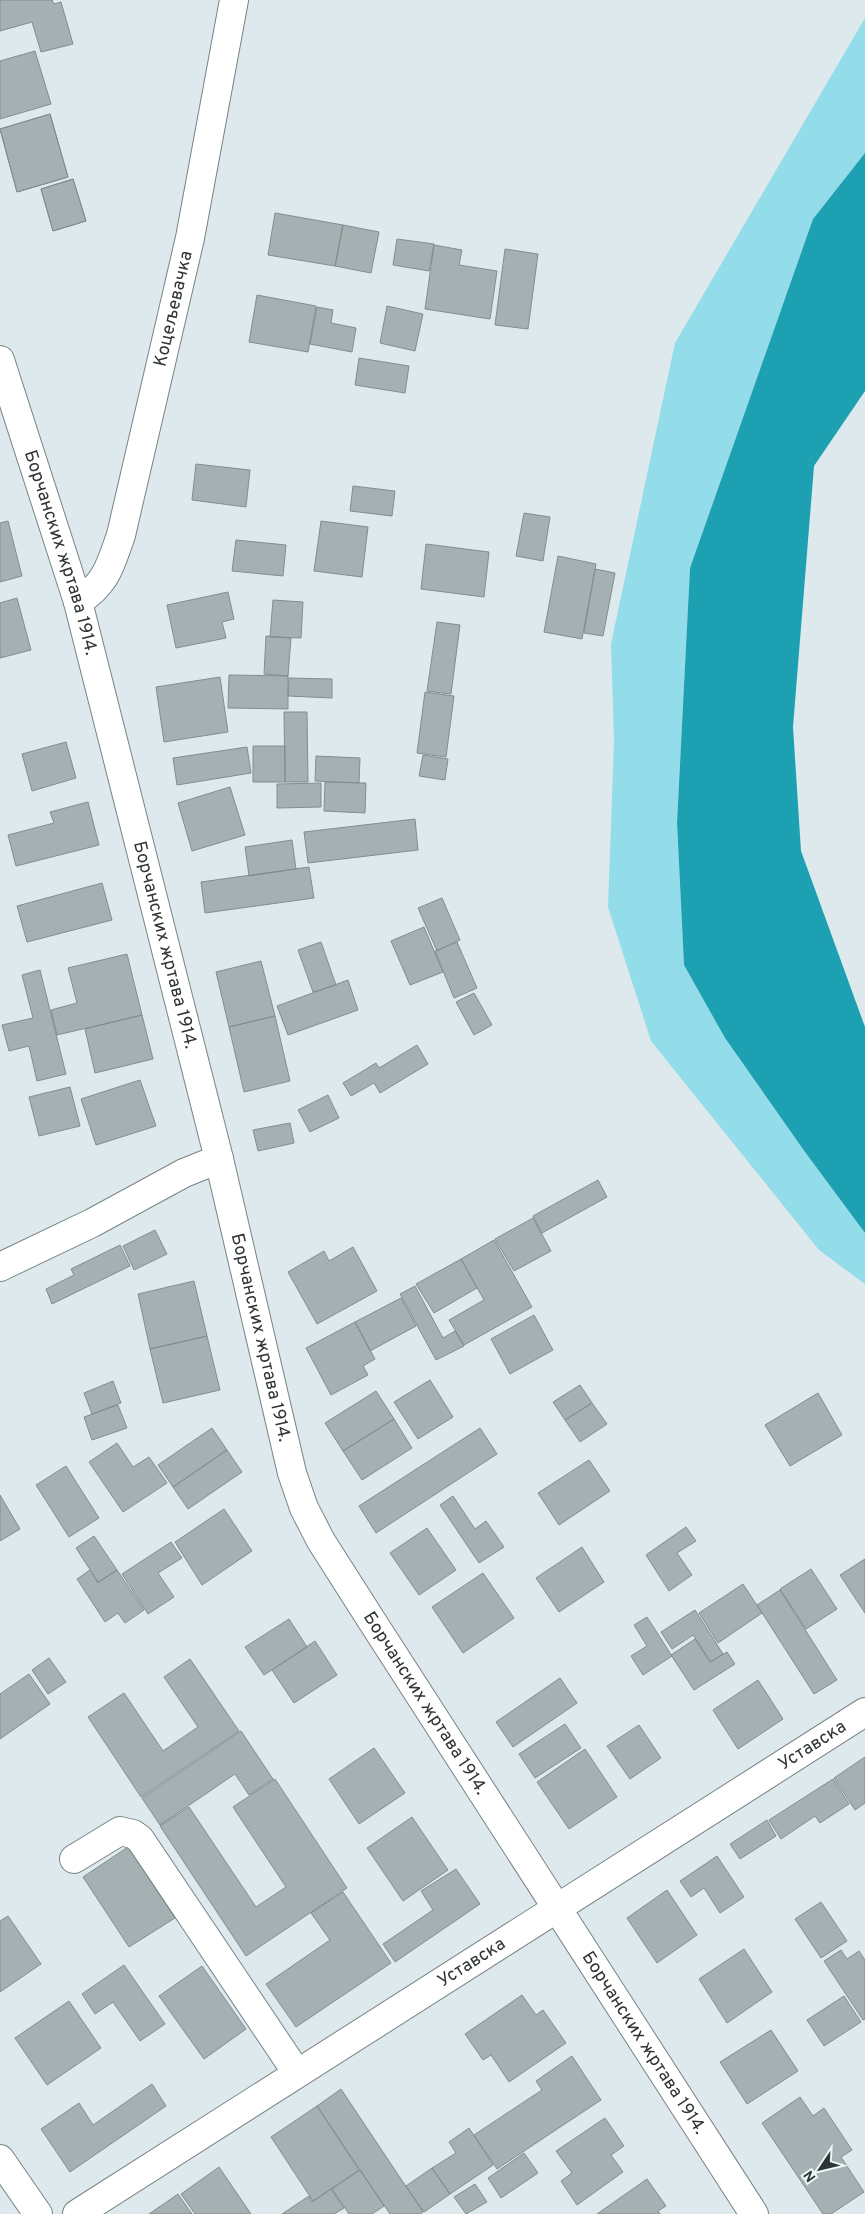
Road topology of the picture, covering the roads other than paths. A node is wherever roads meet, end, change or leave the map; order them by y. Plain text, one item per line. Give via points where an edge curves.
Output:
1 (234, 0) edge
2 (0, 360) edge
3 (78, 602) junction
4 (219, 1160) junction
5 (0, 1267) edge
6 (865, 1712) edge
7 (74, 1859) dead end
8 (558, 1909) junction
9 (297, 2073) junction
10 (0, 2159) edge
11 (38, 2214) edge
12 (77, 2214) edge
13 (754, 2214) edge

1 - 3 street, Коцељевачка via 190,238 121,534 102,581
2 - 3 street, Борчанских жртава 1914.
3 - 4 street, Борчанских жртава 1914.
4 - 5 street via 184,1173 92,1223
4 - 8 street, Борчанских жртава 1914. via 292,1473 304,1508 321,1541
6 - 8 street, Уставска
7 - 9 street via 120,1831 140,1839
8 - 9 street, Уставска
8 - 13 street, Борчанских жртава 1914.
9 - 12 street, Уставска
10 - 11 street

